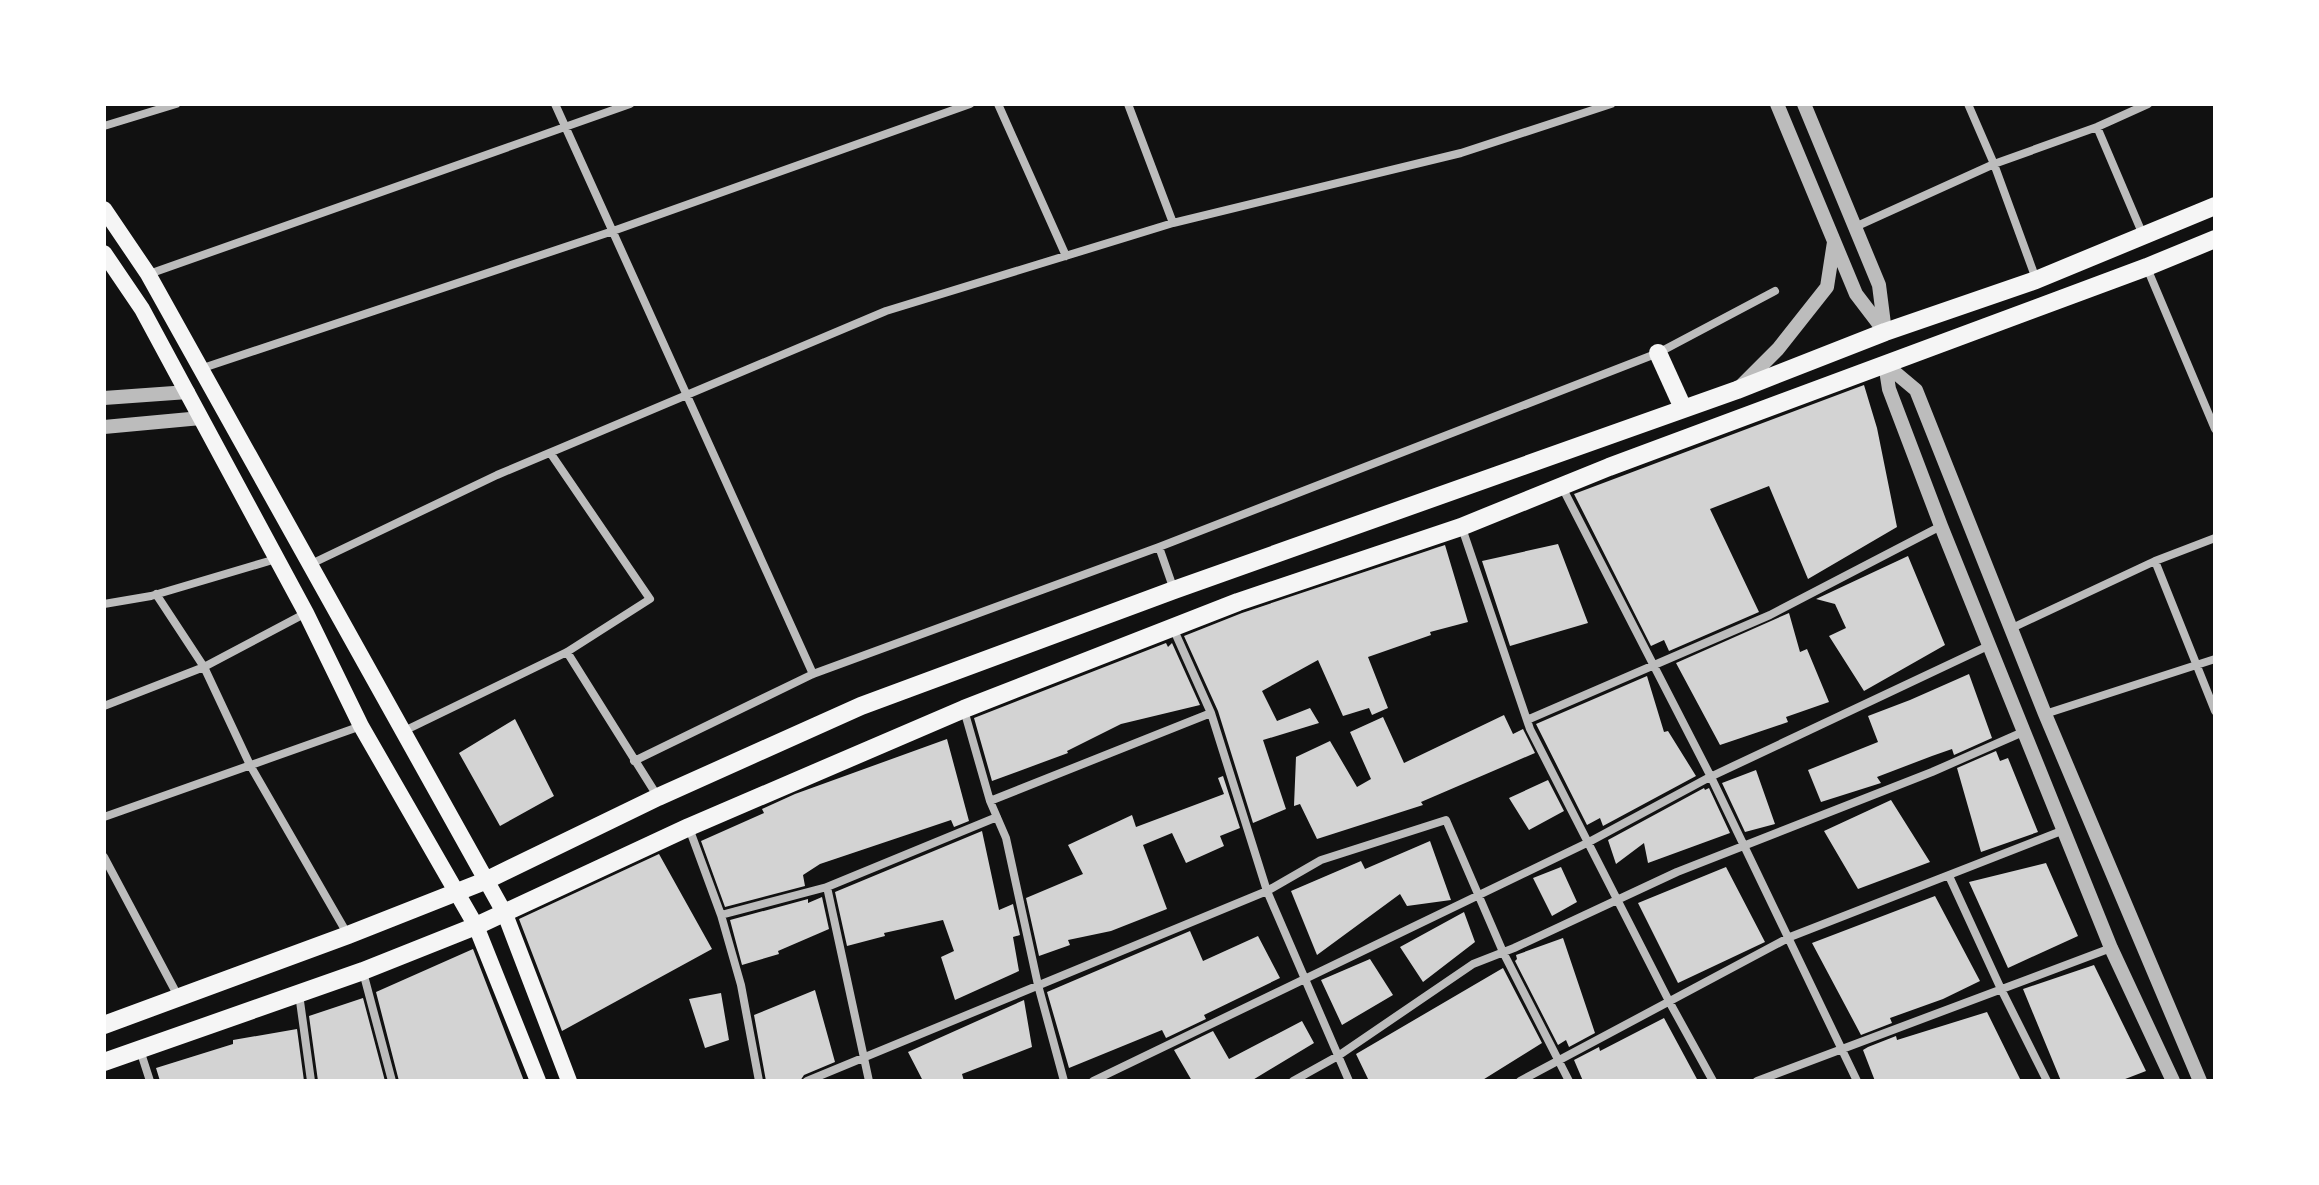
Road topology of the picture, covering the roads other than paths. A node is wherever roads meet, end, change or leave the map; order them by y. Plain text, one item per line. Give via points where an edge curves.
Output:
1 (176, 104) edge
2 (555, 104) edge
3 (630, 104) edge
4 (970, 104) edge
5 (998, 104) edge
6 (1128, 104) edge
7 (1611, 104) edge
8 (1777, 104) edge
9 (1804, 104) edge
10 (1968, 104) edge
11 (2148, 104) edge
12 (104, 126) edge
13 (2097, 127) junction
14 (565, 128) junction
15 (1994, 164) junction
16 (2215, 206) edge
17 (104, 209) edge
18 (1173, 223) junction
19 (1855, 227) junction
20 (613, 231) junction
21 (2143, 236) junction
22 (2215, 239) edge
23 (1834, 242) junction
24 (104, 253) edge
25 (1066, 256) junction
26 (2147, 267) junction
27 (148, 274) junction
28 (2036, 280) junction
29 (1775, 291) dead end
30 (1885, 332) junction
31 (1658, 353) junction
32 (1885, 364) junction
33 (200, 369) junction
34 (1737, 390) junction
35 (188, 392) junction
36 (688, 395) junction
37 (104, 398) edge
38 (1683, 408) junction
39 (201, 418) junction
40 (104, 427) edge
41 (2215, 429) edge
42 (551, 454) junction
43 (1562, 486) junction
44 (1941, 526) junction
45 (1461, 527) junction
46 (2215, 538) edge
47 (1159, 547) junction
48 (276, 559) junction
49 (2155, 561) junction
50 (309, 565) junction
51 (1174, 590) junction
52 (156, 594) junction
53 (104, 604) edge
54 (306, 613) junction
55 (1173, 628) junction
56 (2012, 628) junction
57 (1988, 646) junction
58 (567, 652) junction
59 (2215, 659) edge
60 (1655, 666) junction
61 (2196, 666) junction
62 (204, 667) junction
63 (813, 674) junction
64 (104, 706) edge
65 (964, 709) junction
66 (2215, 711) edge
67 (1211, 713) junction
68 (2045, 714) junction
69 (1527, 720) junction
70 (361, 726) junction
71 (404, 731) junction
72 (2023, 732) junction
73 (634, 761) junction
74 (250, 765) junction
75 (1711, 777) junction
76 (658, 797) junction
77 (990, 801) junction
78 (104, 817) edge
79 (997, 817) junction
80 (689, 827) junction
81 (2064, 830) junction
82 (1589, 842) junction
83 (1743, 846) junction
84 (104, 857) edge
85 (1949, 876) junction
86 (485, 881) junction
87 (827, 887) junction
88 (456, 891) junction
89 (1267, 891) junction
90 (1479, 895) junction
91 (1617, 900) junction
92 (505, 914) junction
93 (721, 915) junction
94 (476, 926) junction
95 (348, 935) junction
96 (1790, 937) junction
97 (2111, 948) junction
98 (1503, 952) junction
99 (363, 971) junction
100 (1303, 979) junction
101 (1038, 985) junction
102 (2001, 989) junction
103 (299, 993) junction
104 (179, 998) junction
105 (1670, 1003) junction
106 (104, 1025) edge
107 (1842, 1048) junction
108 (140, 1049) junction
109 (1338, 1056) junction
110 (864, 1058) junction
111 (1559, 1059) junction
112 (104, 1062) edge
113 (2166, 1079) edge
114 (150, 1081) edge
115 (311, 1081) edge
116 (392, 1081) edge
117 (538, 1081) edge
118 (569, 1081) edge
119 (759, 1081) edge
120 (807, 1081) edge
121 (869, 1081) edge
122 (1064, 1081) edge
123 (1093, 1081) edge
124 (1293, 1081) edge
125 (1349, 1081) edge
126 (1520, 1081) edge
127 (1569, 1081) edge
128 (1713, 1081) edge
129 (1757, 1081) edge
130 (1857, 1081) edge
131 (2047, 1081) edge
132 (2200, 1081) edge

1 - 12 street
2 - 14 street
3 - 14 street
4 - 20 street
5 - 25 street
6 - 18 street
7 - 18 street via 1461,153
8 - 23 street
9 - 19 street
10 - 15 street
11 - 13 street
13 - 15 street
13 - 21 street
14 - 20 street
14 - 27 street
15 - 19 street
15 - 28 street
16 - 21 main road
17 - 27 main road
18 - 25 street
19 - 30 street via 1879,285
20 - 33 street
20 - 36 street
21 - 28 main road
22 - 26 main road
23 - 30 street via 1856,294
23 - 34 street via 1827,287
24 - 35 main road
25 - 36 street via 886,311
26 - 32 main road
26 - 41 street
27 - 33 main road
28 - 30 main road
29 - 31 street
30 - 34 main road
31 - 38 main road
31 - 47 street
32 - 43 main road
32 - 44 street via 1889,389
32 - 56 street via 1916,390
33 - 50 main road
34 - 38 main road
35 - 37 street
35 - 39 main road
36 - 42 street
36 - 63 street
38 - 51 main road
39 - 40 street
39 - 48 main road
42 - 50 street
42 - 58 street via 650,599
43 - 45 main road
43 - 60 street
44 - 57 street
44 - 60 street via 1770,615
45 - 55 main road
45 - 69 street
46 - 49 street
47 - 51 street
47 - 63 street
48 - 52 street
48 - 54 main road
49 - 56 street
49 - 61 street
50 - 71 main road
51 - 76 main road via 861,706
52 - 53 street
52 - 62 street
54 - 62 street
54 - 70 main road
55 - 65 main road
55 - 67 street
56 - 68 street
57 - 72 street
57 - 75 street
58 - 71 street
58 - 73 street
59 - 61 street
60 - 69 street
60 - 75 street
61 - 66 street
61 - 68 street
62 - 64 street
62 - 74 street
63 - 73 street
65 - 77 street
65 - 80 main road
67 - 77 street
67 - 89 street
68 - 132 street
69 - 82 street
70 - 74 street
70 - 88 main road
71 - 86 main road
72 - 81 street
72 - 83 street
73 - 76 street
74 - 78 street
74 - 95 street
75 - 82 street
75 - 83 street
76 - 86 main road
77 - 79 street
79 - 87 street
79 - 101 street
80 - 92 main road
80 - 93 street
81 - 85 street
81 - 97 street
82 - 90 street
82 - 91 street
83 - 91 street
83 - 96 street
84 - 104 street
85 - 96 street
85 - 102 street
86 - 88 main road
86 - 92 main road
87 - 93 street
87 - 110 street
88 - 94 main road
88 - 95 main road
89 - 90 street via 1321,860 1446,820
89 - 100 street
89 - 101 street
90 - 98 street
90 - 100 street
91 - 98 street
91 - 105 street
92 - 94 main road
92 - 118 main road
93 - 119 street
94 - 99 main road
94 - 117 main road
95 - 104 main road
96 - 105 street
96 - 107 street
97 - 102 street
97 - 113 street
98 - 109 street via 1473,964
98 - 111 street
99 - 103 main road
99 - 116 street
100 - 109 street
100 - 123 street
101 - 110 street
101 - 122 street
102 - 107 street
102 - 131 street
103 - 108 main road
103 - 115 street
104 - 106 main road
105 - 111 street
105 - 128 street
107 - 129 street
107 - 130 street
108 - 112 main road
108 - 114 street
109 - 124 street
109 - 125 street
110 - 120 street
110 - 121 street
111 - 126 street
111 - 127 street

